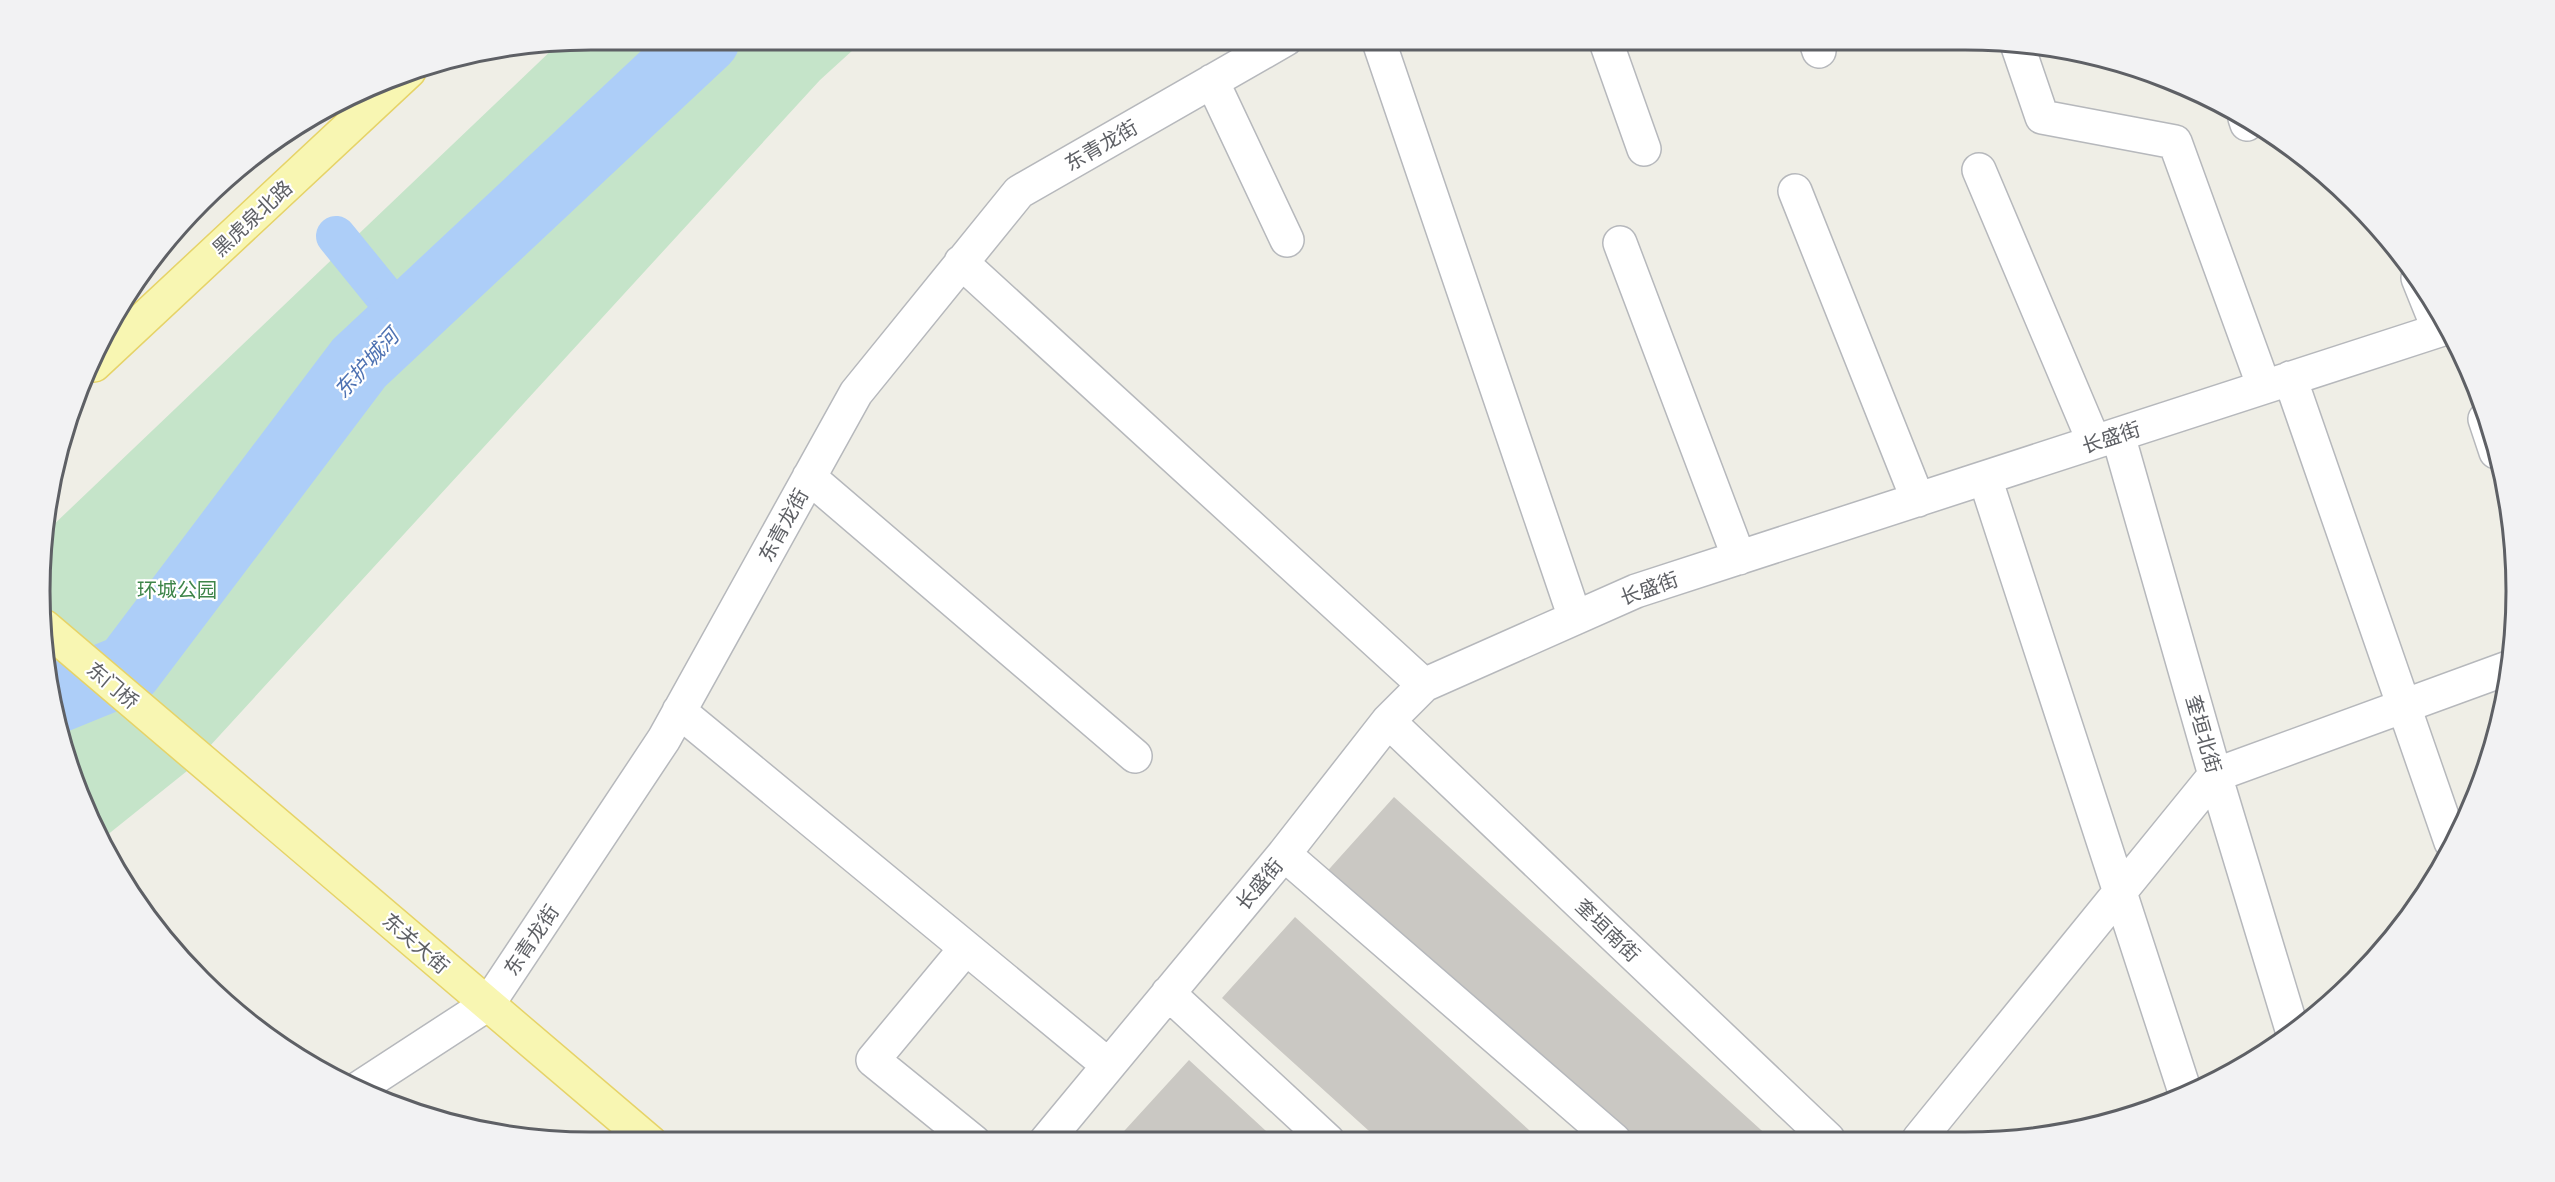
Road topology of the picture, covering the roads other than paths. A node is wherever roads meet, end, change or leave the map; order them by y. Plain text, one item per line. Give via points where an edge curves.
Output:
1 (1267, 50) edge
2 (1382, 50) edge
3 (1609, 50) edge
4 (2020, 53) edge
5 (1212, 81) junction
6 (388, 89) edge
7 (1644, 149) dead end
8 (1979, 170) dead end
9 (1795, 191) dead end
10 (1287, 240) dead end
11 (1620, 243) dead end
12 (961, 262) junction
13 (2438, 330) edge
14 (104, 355) edge
15 (2277, 382) junction
16 (2106, 438) junction
17 (809, 477) junction
18 (1985, 478) junction
19 (1918, 500) junction
20 (1739, 558) junction
21 (1575, 618) junction
22 (52, 633) edge
23 (2499, 671) edge
24 (1424, 685) junction
25 (2405, 706) junction
26 (679, 711) junction
27 (1388, 721) junction
28 (181, 742) joint
29 (1135, 756) dead end
30 (2215, 775) junction
31 (2448, 834) edge
32 (1284, 854) junction
33 (2120, 893) junction
34 (966, 948) junction
35 (1168, 993) junction
36 (488, 1004) junction
37 (2290, 1024) edge
38 (1108, 1065) junction
39 (366, 1083) edge
40 (2183, 1086) edge
41 (638, 1132) edge
42 (962, 1132) edge
43 (1054, 1132) edge
44 (1318, 1132) edge
45 (1605, 1132) edge
46 (1821, 1132) edge
47 (1925, 1132) edge

1 - 5 street, 东青龙街
2 - 21 street
3 - 7 street
4 - 15 street via 2042,117 2175,142
5 - 10 street
5 - 12 street, 东青龙街 via 1019,192
6 - 14 main road, 黑虎泉北路
8 - 16 street, 奎垣北街
9 - 19 street
11 - 20 street
12 - 17 street, 东青龙街 via 856,393
12 - 24 street
13 - 15 street, 长盛街
15 - 16 street, 长盛街
15 - 25 street
16 - 18 street, 长盛街
16 - 30 street, 奎垣北街
17 - 26 street, 东青龙街
17 - 29 street
18 - 19 street, 长盛街
18 - 33 street
19 - 20 street, 长盛街
20 - 21 street, 长盛街 via 1636,591
21 - 24 street, 长盛街
22 - 28 main road, 东门桥
23 - 25 street
24 - 27 street, 长盛街
25 - 30 street
25 - 31 street
26 - 34 street
26 - 36 street, 东青龙街
27 - 32 street, 长盛街
27 - 46 street, 奎垣南街
28 - 36 main road, 东关大街
30 - 33 street
30 - 37 street, 奎垣北街
32 - 35 street, 长盛街
32 - 45 street
33 - 40 street
33 - 47 street
34 - 38 street
34 - 42 street via 873,1060
35 - 38 street, 长盛街
35 - 44 street
36 - 39 street, 东青龙街
36 - 41 main road, 东关大街
38 - 43 street, 长盛街

